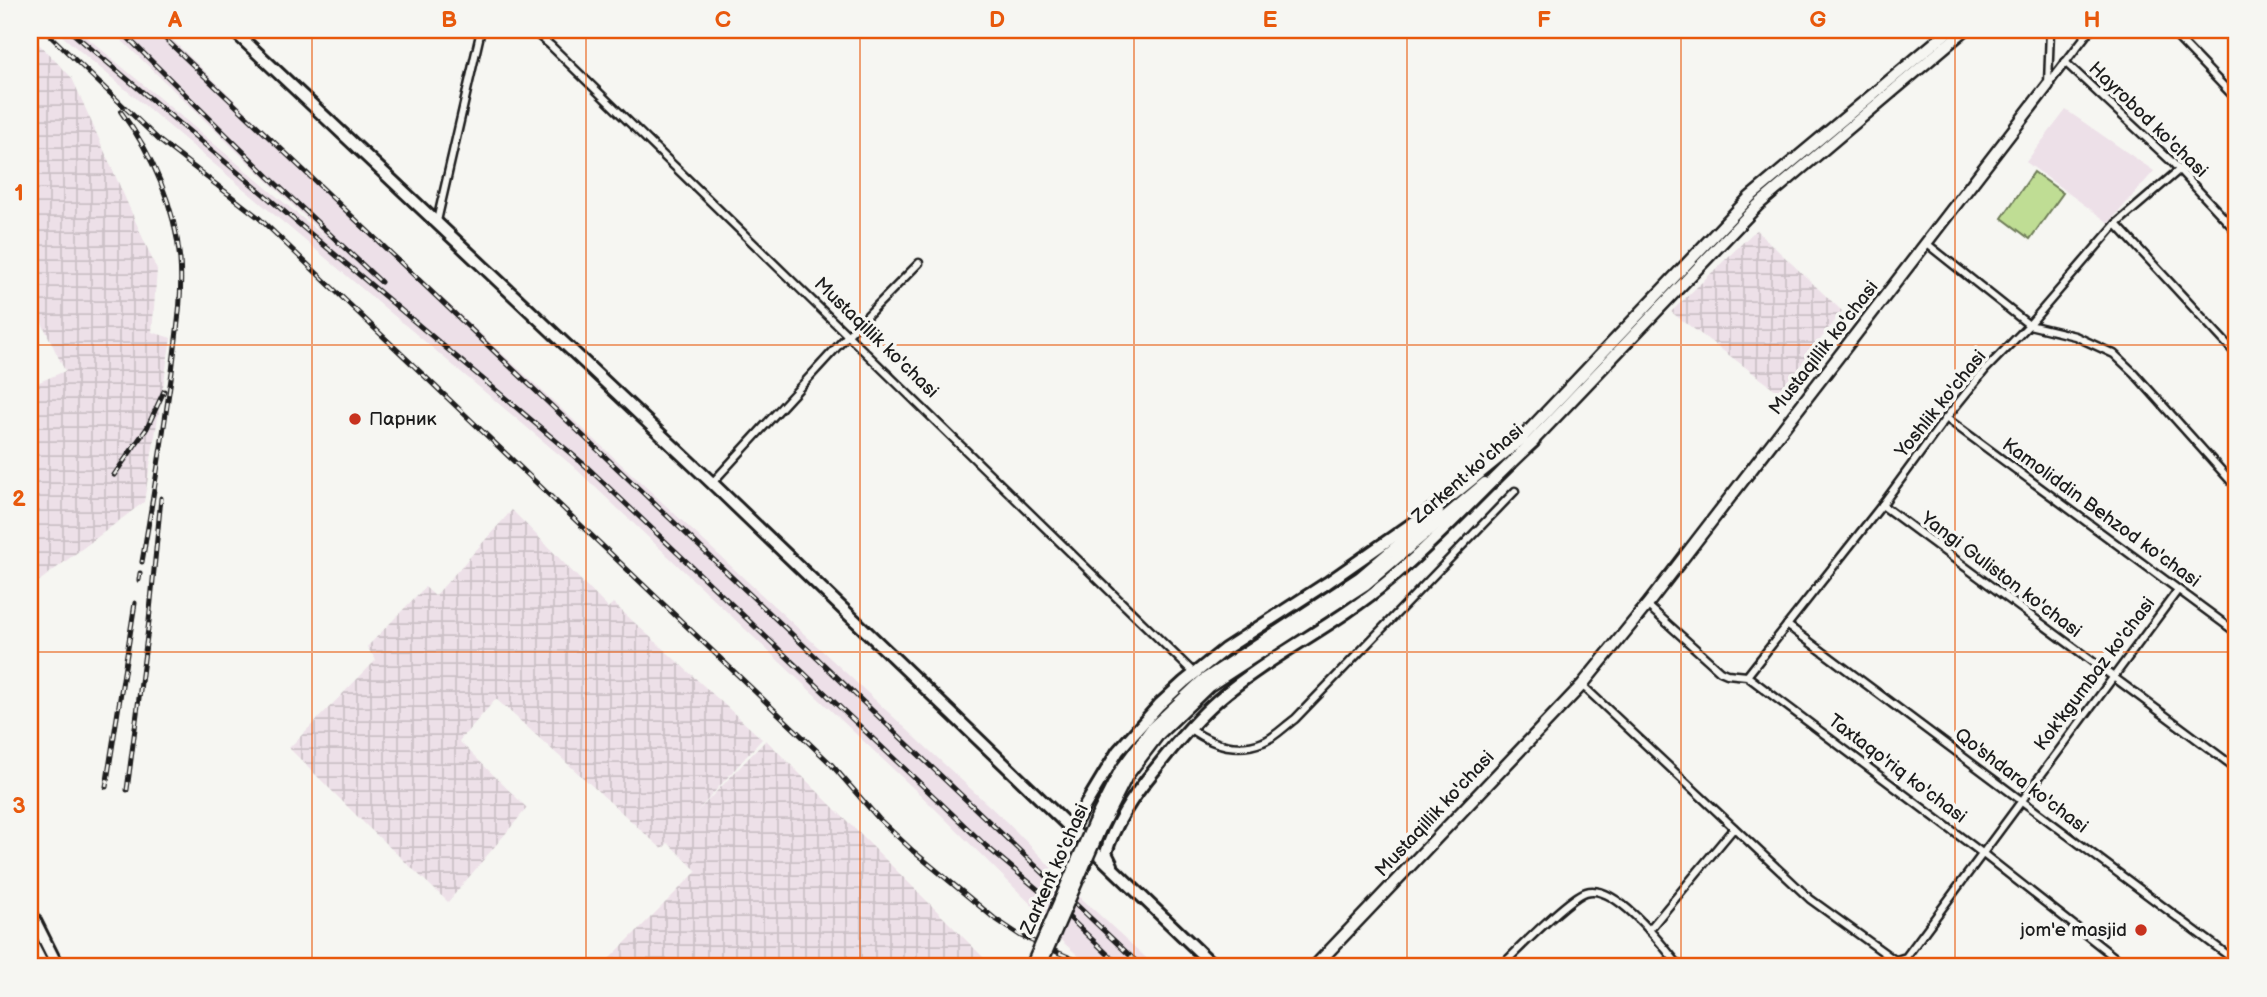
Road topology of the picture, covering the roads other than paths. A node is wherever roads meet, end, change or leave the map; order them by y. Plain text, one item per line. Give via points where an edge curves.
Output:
1 (233, 30) edge
2 (481, 30) edge
3 (531, 30) edge
4 (1950, 30) edge
5 (1965, 30) edge
6 (2050, 30) edge
7 (2090, 30) edge
8 (2169, 30) edge
9 (2065, 62) junction
10 (2048, 85) junction
11 (2237, 100) edge
12 (2179, 170) junction
13 (437, 222) junction
14 (2116, 225) junction
15 (2237, 232) edge
16 (1927, 243) junction
17 (919, 263) dead end
18 (2029, 325) junction
19 (848, 335) junction
20 (2237, 355) edge
21 (1946, 418) junction
22 (1528, 440) junction
23 (712, 483) junction
24 (2237, 488) edge
25 (1515, 491) dead end
26 (1882, 505) junction
27 (2178, 590) junction
28 (1647, 605) junction
29 (1787, 625) junction
30 (2237, 633) edge
31 (1195, 674) junction
32 (1747, 676) junction
33 (2113, 677) junction
34 (1582, 685) junction
35 (1189, 728) junction
36 (2237, 769) edge
37 (2021, 801) junction
38 (1096, 826) junction
39 (1071, 828) junction
40 (1734, 828) junction
41 (1982, 853) junction
42 (1117, 873) junction
43 (30, 911) edge
44 (1649, 930) junction
45 (30, 940) edge
46 (1894, 960) junction
47 (2237, 962) edge
48 (44, 967) edge
49 (58, 967) edge
50 (1031, 967) edge
51 (1040, 967) edge
52 (1215, 967) edge
53 (1314, 967) edge
54 (1500, 967) edge
55 (1680, 967) edge
56 (1879, 967) edge
57 (1904, 967) edge
58 (2127, 967) edge

1 - 13 main road
2 - 13 street
3 - 19 street, Mustaqillik ko'chasi
4 - 22 main road, Zarkent ko'chasi via 1750,197
5 - 22 main road, Zarkent ko'chasi via 1758,205
6 - 10 street
7 - 9 street, Mustaqillik ko'chasi
8 - 11 street
9 - 10 street, Mustaqillik ko'chasi
9 - 12 street, Hayrobod ko'chasi
10 - 16 main road, Mustaqillik ko'chasi
12 - 14 street, Yoshlik ko'chasi
12 - 15 street, Hayrobod ko'chasi
13 - 23 main road
14 - 18 street, Yoshlik ko'chasi
14 - 20 street
16 - 18 street
16 - 28 main road, Mustaqillik ko'chasi
17 - 19 street
18 - 21 street, Yoshlik ko'chasi
18 - 24 street via 2075,337 2113,354
19 - 23 street
19 - 31 street, Mustaqillik ko'chasi
21 - 26 street, Yoshlik ko'chasi
21 - 27 street, Kamoliddin Behzod ko'chasi
22 - 31 main road
22 - 35 main road via 1388,582 1253,674
22 - 38 main road, Zarkent ko'chasi via 1366,584 1209,686 1159,734
23 - 39 main road
25 - 35 street via 1321,693 1274,735 1264,742 1236,747 1208,741
26 - 29 street, Yoshlik ko'chasi
26 - 33 street, Yangi Guliston ko'chasi
27 - 30 street, Kamoliddin Behzod ko'chasi
27 - 33 street, Kok'kgumbaz ko'chasi
28 - 32 street, Taxtaqo'riq ko'chasi via 1720,671
28 - 34 main road, Mustaqillik ko'chasi
29 - 32 street, Yoshlik ko'chasi
29 - 37 street, Qo'shdara ko'chasi
31 - 39 main road via 1159,705 1118,751
32 - 41 street, Taxtaqo'riq ko'chasi
33 - 36 street, Yangi Guliston ko'chasi
33 - 37 street, Kok'kgumbaz ko'chasi
34 - 40 street
34 - 53 main road, Mustaqillik ko'chasi
35 - 42 main road via 1139,789 1110,838 1106,853
37 - 41 street, Kok'kgumbaz ko'chasi
37 - 47 street, Qo'shdara ko'chasi
38 - 50 main road, Zarkent ko'chasi, bridge
38 - 51 main road, Zarkent ko'chasi, bridge
39 - 42 main road
40 - 44 street
40 - 46 street via 1810,899
41 - 46 street, Kok'kgumbaz ko'chasi via 1906,957
41 - 58 street, Taxtaqo'riq ko'chasi
42 - 52 main road
43 - 49 main road
44 - 54 street via 1611,896 1589,891
44 - 55 street
45 - 48 main road
46 - 56 street, Kok'kgumbaz ko'chasi
46 - 57 street

